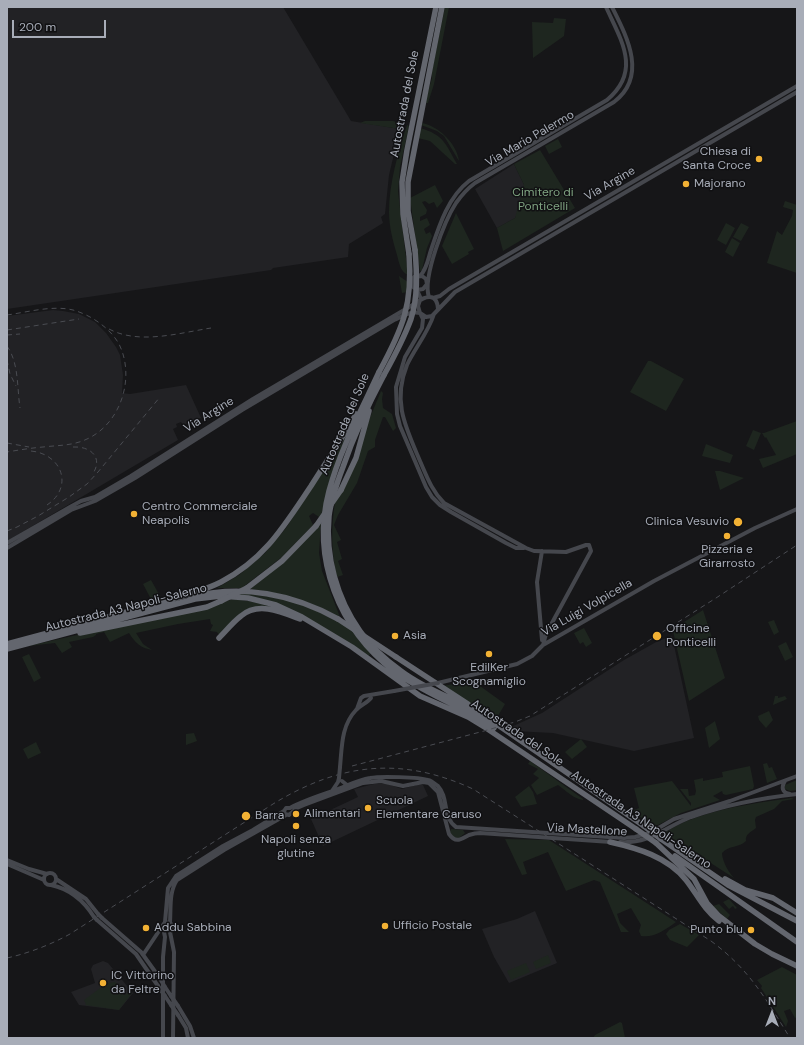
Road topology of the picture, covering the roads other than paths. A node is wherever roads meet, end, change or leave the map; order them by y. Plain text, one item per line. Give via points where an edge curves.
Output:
1 (436, 7) edge
2 (442, 7) edge
3 (606, 7) edge
4 (612, 7) edge
5 (797, 86) edge
6 (797, 92) edge
7 (420, 276) junction
8 (427, 284) junction
9 (417, 290) junction
10 (431, 297) junction
11 (420, 300) junction
12 (438, 308) junction
13 (420, 314) junction
14 (434, 314) junction
15 (382, 373) junction
16 (372, 393) junction
17 (797, 509) edge
18 (40, 526) junction
19 (7, 543) edge
20 (7, 548) edge
21 (526, 548) junction
22 (542, 551) junction
23 (131, 611) junction
24 (47, 638) junction
25 (219, 638) dead end
26 (7, 644) edge
27 (543, 645) junction
28 (7, 650) edge
29 (373, 662) junction
30 (369, 697) junction
31 (361, 700) junction
32 (367, 702) junction
33 (357, 709) junction
34 (496, 725) junction
35 (797, 776) edge
36 (401, 778) junction
37 (786, 780) junction
38 (341, 782) junction
39 (400, 785) junction
40 (573, 786) junction
41 (797, 794) edge
42 (792, 795) junction
43 (730, 803) junction
44 (291, 810) junction
45 (456, 827) junction
46 (464, 828) junction
47 (448, 832) junction
48 (468, 835) junction
49 (610, 842) junction
50 (656, 843) junction
51 (7, 860) edge
52 (691, 860) junction
53 (7, 864) edge
54 (47, 874) junction
55 (56, 879) junction
56 (44, 880) junction
57 (51, 885) junction
58 (706, 906) junction
59 (797, 913) edge
60 (98, 917) junction
61 (797, 921) edge
62 (167, 922) junction
63 (162, 930) junction
64 (170, 932) junction
65 (797, 942) edge
66 (129, 945) junction
67 (143, 955) junction
68 (797, 966) edge
69 (163, 1038) edge
70 (173, 1038) edge
71 (188, 1038) edge
72 (194, 1038) edge

1 - 15 highway, Autostrada del Sole, bridge via 402,182 403,214 411,275 410,289 405,317
2 - 15 highway, Autostrada del Sole, bridge via 408,182 408,211 417,270 416,294 403,337
3 - 7 street, Via Mario Palermo via 622,43 626,60 625,76 618,90 607,100 461,187 444,216 425,269
4 - 8 street, Via Mario Palermo via 632,54 632,69 626,88 614,102 471,186 453,208 433,259
5 - 10 street, Via Argine via 440,296
6 - 12 street, Via Argine via 455,292
7 - 8 street via 426,279
7 - 9 street via 414,277 412,282
8 - 9 street via 423,289
8 - 10 street, Via Mario Palermo via 427,292
9 - 11 street
10 - 11 street
10 - 12 street via 436,301
11 - 13 street
11 - 18 street, Via Argine via 253,399 132,476 95,497 74,504
12 - 14 street
13 - 14 street via 429,317
13 - 18 street, Via Argine via 408,313 394,320 242,410 135,478 100,498
13 - 21 street via 423,319 422,328 400,372 395,398 400,426 423,479 432,497 440,505 511,546
14 - 21 street via 407,365 401,386 400,402 404,424 437,496 444,503
15 - 16 highway
15 - 16 highway
16 - 23 highway via 283,528 265,549 220,582
16 - 24 highway, bridge via 356,458 341,490 316,526 282,561 247,588 208,607
16 - 34 highway, Autostrada del Sole via 348,453 329,517 331,561 339,592 360,632 385,658 412,678
16 - 40 highway, Autostrada del Sole via 336,470 324,520 326,564 342,611 361,640 394,671 418,687 482,720
17 - 27 street, Via Luigi Volpicella via 654,581
18 - 19 street, Via Argine
18 - 20 street, Via Argine
21 - 22 street
22 - 27 street via 537,582
22 - 27 street via 566,552 586,545 589,545 591,551 546,634
23 - 26 highway, Autostrada A3 Napoli-Salerno
23 - 34 highway, Autostrada A3 Napoli-Salerno, bridge via 216,592 248,591 293,599 338,619 482,713
24 - 28 highway, Autostrada A3 Napoli-Salerno
24 - 29 highway, Autostrada A3 Napoli-Salerno via 196,599 236,597 261,601 291,611 341,639
25 - 29 highway via 242,615 254,610 271,609 306,622
27 - 30 street, Via Luigi Volpicella, bridge via 532,656 517,664
29 - 40 highway, Autostrada A3 Napoli-Salerno via 420,696 481,725
30 - 31 street via 363,696
30 - 32 street
31 - 32 street
31 - 33 street
32 - 33 street
33 - 38 street, bridge via 344,730
34 - 52 highway, Autostrada A3 Napoli-Salerno, bridge
35 - 37 street, Via Mastellone
36 - 38 street via 375,777 347,785
36 - 39 street
36 - 45 street via 428,780 438,787 443,794 448,819
37 - 42 street via 782,785 783,790
37 - 43 street, Via Mastellone
38 - 39 street via 374,780
38 - 44 street
38 - 44 street via 332,791
39 - 47 street via 423,782 434,787 440,797
40 - 50 highway, Autostrada A3 Napoli-Salerno, bridge
41 - 42 street, Via Mastellone
42 - 43 street, Via Mastellone
43 - 46 street, Via Mastellone via 680,817 650,833 635,837
43 - 49 street, Via Mastellone via 676,823 654,837 640,842
44 - 62 street via 290,814 285,813 177,880 171,892
45 - 46 street
45 - 47 street via 452,827
46 - 48 street
47 - 48 street via 455,840
48 - 49 street, Via Mastellone via 480,833
49 - 58 highway via 639,849 666,863 682,876
50 - 58 highway via 694,879
50 - 65 highway, Autostrada A3 Napoli-Salerno
51 - 54 street
52 - 59 highway via 738,886 773,898
52 - 61 highway, Autostrada A3 Napoli-Salerno via 737,891
53 - 56 street
54 - 55 street via 53,874
54 - 56 street
55 - 57 street
55 - 60 street via 86,898
56 - 57 street
57 - 60 street via 76,896
58 - 68 highway via 748,939
60 - 66 street
62 - 63 street via 162,924
62 - 64 street via 173,927
63 - 64 street
63 - 67 street
63 - 69 street via 165,938
64 - 70 street via 174,952
66 - 67 street
66 - 71 street, bridge via 178,1015 186,1028
67 - 72 street, bridge via 178,1006

